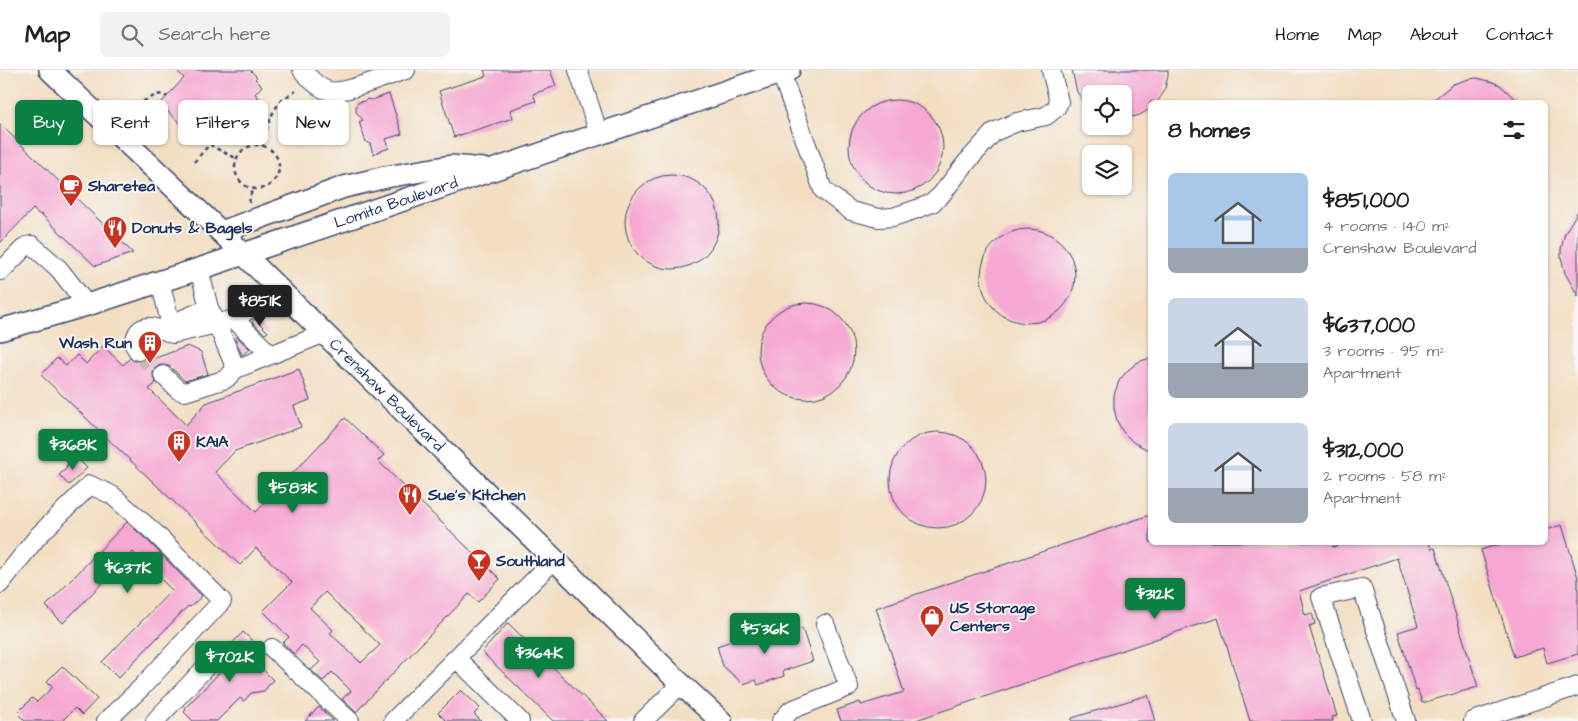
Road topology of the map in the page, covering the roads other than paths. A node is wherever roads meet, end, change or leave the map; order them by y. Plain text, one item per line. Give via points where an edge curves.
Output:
1 (50, 70) edge
2 (302, 70) edge
3 (406, 70) edge
4 (578, 70) edge
5 (1051, 70) edge
6 (777, 72) edge
7 (599, 134) junction
8 (490, 170) junction
9 (221, 232) junction
10 (243, 254) junction
11 (199, 269) junction
12 (2, 271) dead end
13 (160, 281) junction
14 (280, 290) junction
15 (88, 305) junction
16 (209, 308) junction
17 (234, 319) junction
18 (216, 324) junction
19 (2, 326) edge
20 (172, 329) junction
21 (325, 334) junction
22 (138, 351) dead end
23 (270, 354) junction
24 (236, 369) junction
25 (163, 375) tunnel mouth
26 (554, 560) junction
27 (0, 584) edge
28 (825, 624) dead end
29 (272, 648) dead end
30 (456, 658) junction
31 (204, 669) dead end
32 (681, 684) junction
33 (1578, 686) edge
34 (106, 721) edge
35 (155, 721) edge
36 (350, 721) edge
37 (393, 721) edge
38 (520, 721) edge
39 (643, 721) edge
40 (721, 721) edge
41 (781, 721) edge
42 (1362, 721) edge
43 (1406, 721) edge
44 (1473, 721) edge

1 - 9 main road, Crenshaw Boulevard
2 - 3 street via 331,92
4 - 7 street
5 - 6 street via 1059,102 1056,108 1046,116 994,132 932,203 893,217 879,218 851,211 823,190
6 - 7 main road, Lomita Boulevard
7 - 8 main road, Lomita Boulevard
8 - 9 main road via 451,166 386,177 344,187
8 - 10 main road, Lomita Boulevard
9 - 10 main road, Crenshaw Boulevard
10 - 11 main road, Lomita Boulevard
10 - 14 main road, Crenshaw Boulevard
11 - 13 main road, Lomita Boulevard
11 - 16 street
12 - 15 street via 26,246 32,245 59,269
13 - 15 main road, Lomita Boulevard
13 - 20 street
14 - 17 street
14 - 21 main road, Crenshaw Boulevard
15 - 19 main road, Lomita Boulevard
16 - 18 street
16 - 20 street
17 - 18 street
17 - 23 street
18 - 20 street
18 - 24 street
20 - 22 street via 143,328 135,337 134,345
21 - 23 street
21 - 26 main road, Crenshaw Boulevard
23 - 24 street
24 - 25 street via 226,379 185,392 178,390
26 - 30 street
26 - 32 main road, Crenshaw Boulevard
27 - 34 street via 38,536 90,485 112,495 222,601
28 - 41 street via 849,687 791,710
29 - 36 street
30 - 37 street
30 - 38 street
31 - 35 street
32 - 39 street
32 - 40 main road, Crenshaw Boulevard
33 - 44 street
42 - 43 street via 1321,597 1362,588

